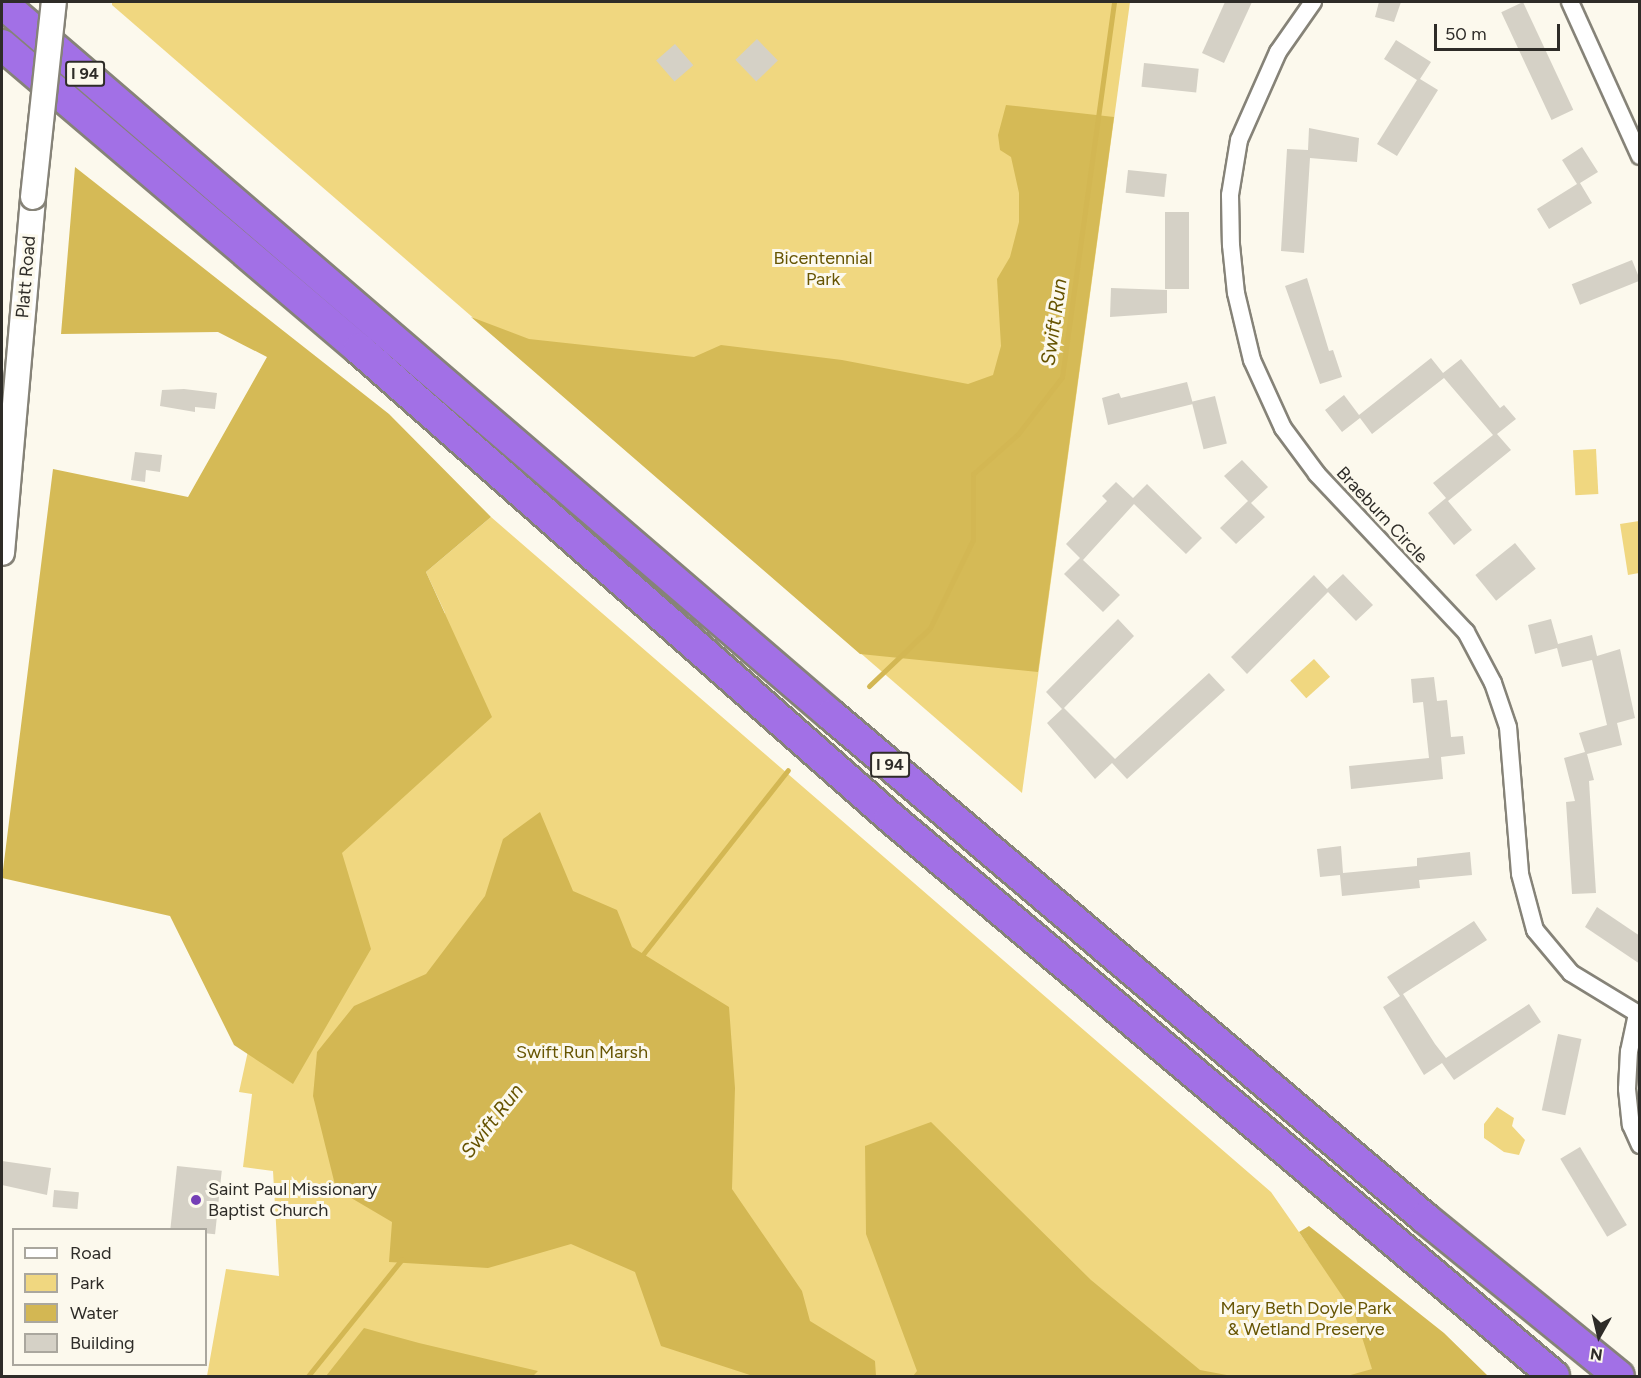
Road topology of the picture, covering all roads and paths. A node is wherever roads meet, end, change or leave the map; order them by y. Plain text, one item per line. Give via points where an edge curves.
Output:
1 (54, 2) edge
2 (1313, 2) edge
3 (1569, 2) edge
4 (2, 3) edge
5 (2, 45) edge
6 (1640, 156) edge
7 (2, 553) edge
8 (1638, 1015) edge
9 (1640, 1145) edge
10 (1554, 1377) edge
11 (1619, 1377) edge

1 - 7 main road, Platt Road, bridge
2 - 8 street, Braeburn Circle via 1278,52 1239,140 1230,195 1232,245 1236,293 1252,360 1283,428 1317,474 1466,632 1493,683 1508,728 1520,874 1535,930 1571,973
3 - 6 street
4 - 11 highway, I 94 via 823,708 1425,1218
5 - 10 highway, I 94 via 359,349 890,817
8 - 9 street, Braeburn Circle via 1629,1051 1627,1089 1631,1125

